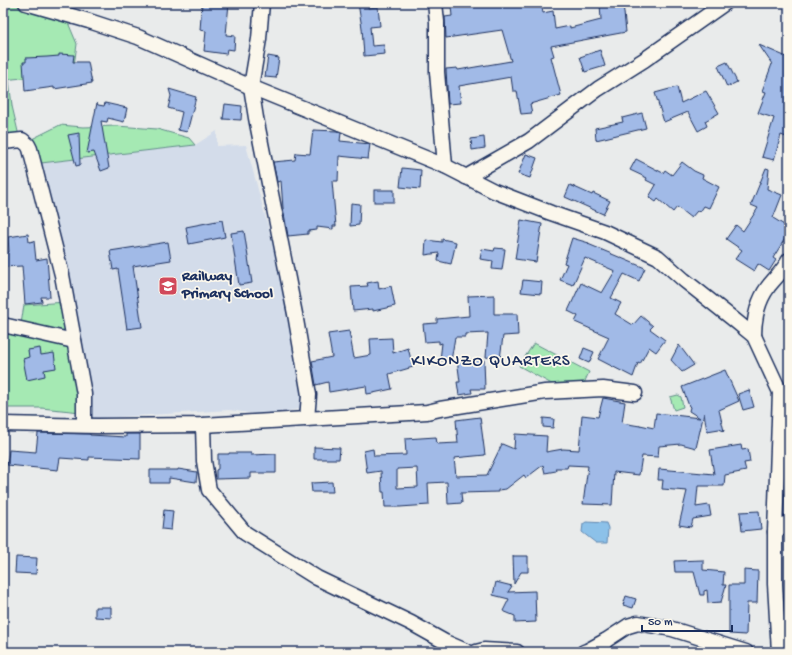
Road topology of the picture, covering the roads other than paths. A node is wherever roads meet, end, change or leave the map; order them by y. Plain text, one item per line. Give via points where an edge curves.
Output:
1 (26, 3) edge
2 (262, 3) edge
3 (435, 3) edge
4 (725, 3) edge
5 (251, 87) junction
6 (3, 142) edge
7 (445, 166) junction
8 (466, 177) junction
9 (788, 263) edge
10 (3, 325) edge
11 (754, 336) junction
12 (74, 341) junction
13 (635, 393) dead end
14 (307, 419) junction
15 (3, 424) edge
16 (84, 425) junction
17 (203, 425) junction
18 (789, 522) edge
19 (776, 532) junction
20 (602, 646) edge
21 (782, 646) edge
22 (468, 652) edge
23 (476, 652) edge
24 (517, 652) edge
25 (584, 652) edge
26 (746, 652) edge

1 - 5 street via 138,37
2 - 5 street
3 - 7 street via 437,72
4 - 8 street via 598,89 529,141
5 - 7 street
5 - 14 street via 309,395
6 - 12 street via 22,140 30,149 62,275
7 - 8 street
8 - 11 street via 551,214 605,232 658,257
9 - 11 street via 767,288 755,316
10 - 12 street
11 - 19 street via 780,392
12 - 16 street via 84,394
13 - 14 street via 603,389 544,392 427,412
14 - 17 street
15 - 16 street
16 - 17 street
17 - 22 street via 204,461 209,490 245,533 317,578
18 - 19 street
19 - 21 street via 775,584
20 - 25 street
20 - 26 street via 628,626 638,623 672,629
23 - 24 street

